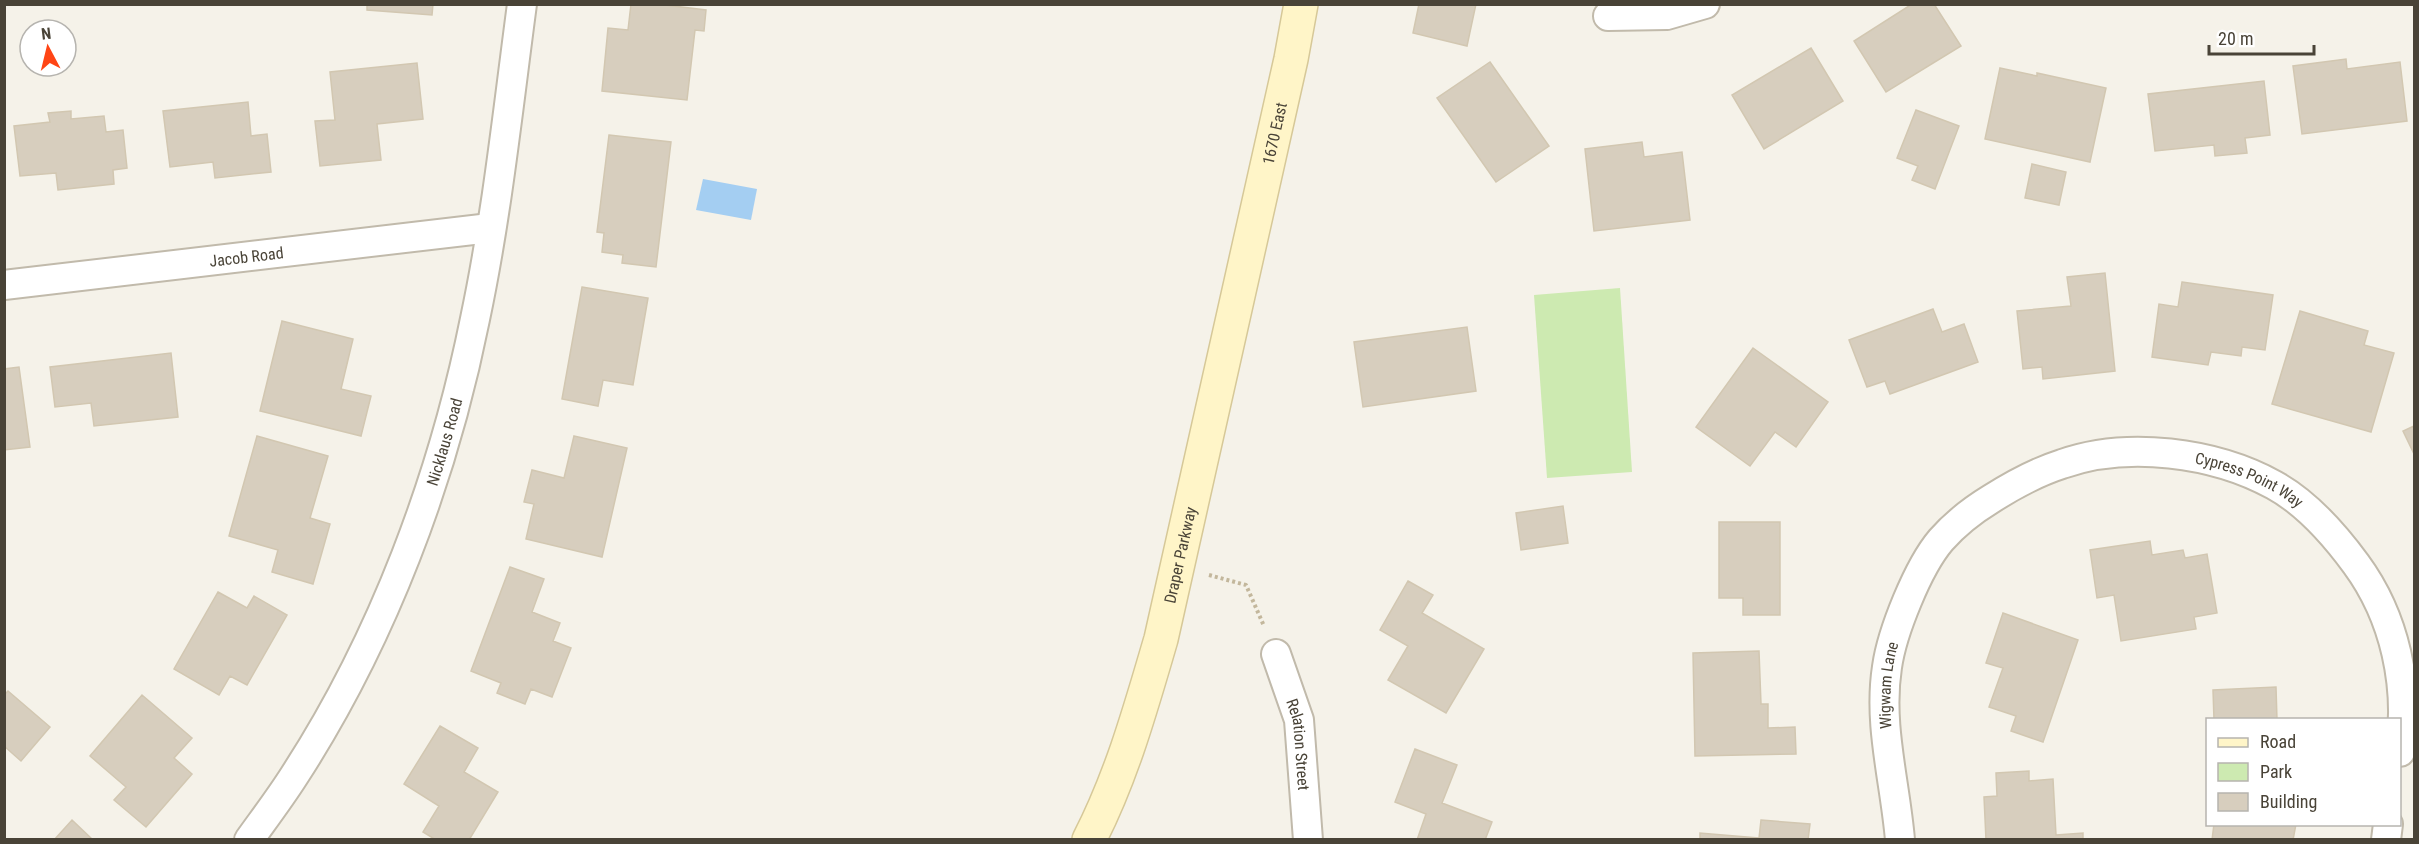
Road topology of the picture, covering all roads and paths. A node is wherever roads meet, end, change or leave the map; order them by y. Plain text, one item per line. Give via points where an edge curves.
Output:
1 (522, 4) edge
2 (1301, 4) edge
3 (1705, 4) edge
4 (1608, 16) dead end
5 (490, 228) junction
6 (1244, 262) joint
7 (4, 285) edge
8 (1940, 541) joint
9 (1178, 562) junction
10 (1276, 654) joint
11 (2401, 724) edge
12 (249, 840) edge
13 (1089, 840) edge
14 (1308, 840) edge
15 (1900, 840) edge

1 - 5 street, Nicklaus Road
2 - 6 main road, 1670 East
3 - 4 street via 1667,15
5 - 7 street, Jacob Road
5 - 12 street, Nicklaus Road via 476,319 448,432 406,551 380,616 341,694 294,776
6 - 9 main road, Draper Parkway
8 - 11 street, Cypress Point Way via 1971,512 2012,485 2063,463 2118,452 2174,453 2227,465 2274,485 2313,514 2369,582 2398,657
8 - 15 street, Wigwam Lane via 1898,623 1887,665 1883,708
9 - 10 path via 1218,579 1246,585
9 - 13 main road, Draper Parkway via 1161,639 1133,732
10 - 14 street, Relation Street via 1299,720

